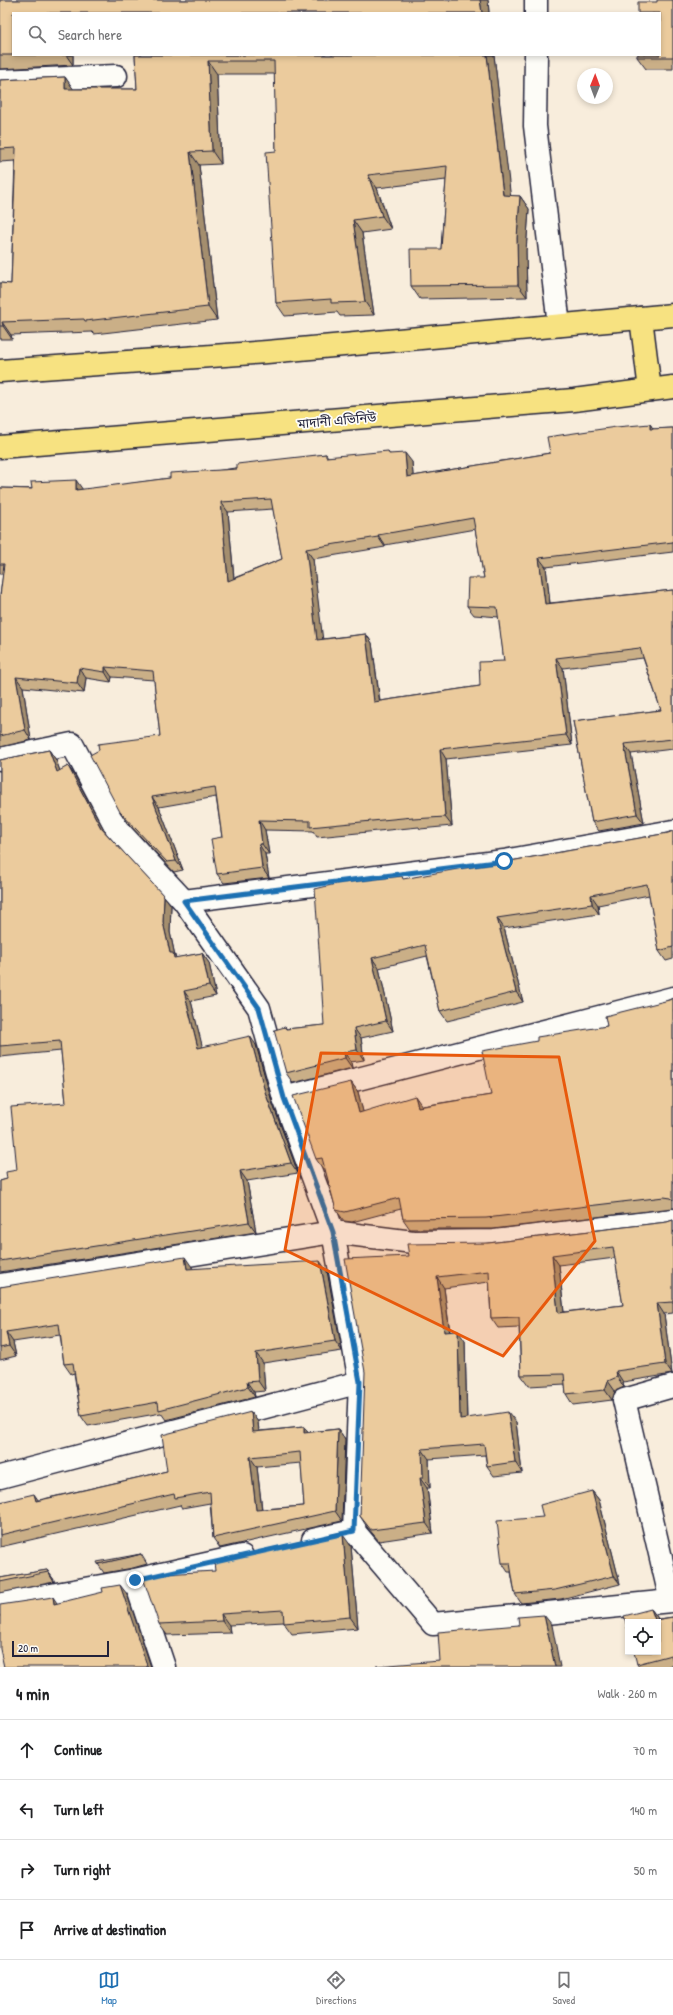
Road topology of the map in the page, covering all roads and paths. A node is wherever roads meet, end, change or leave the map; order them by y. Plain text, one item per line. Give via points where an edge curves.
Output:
1 (536, 0) edge
2 (536, 12) edge
3 (536, 56) edge
4 (116, 76) dead end
5 (0, 81) edge
6 (673, 315) edge
7 (641, 318) junction
8 (560, 325) junction
9 (0, 371) edge
10 (673, 387) edge
11 (650, 390) junction
12 (0, 447) edge
13 (0, 759) edge
14 (673, 831) edge
15 (184, 901) junction
16 (673, 998) edge
17 (284, 1098) junction
18 (673, 1220) edge
19 (333, 1232) junction
20 (0, 1285) edge
21 (360, 1382) junction
22 (673, 1386) edge
23 (0, 1477) edge
24 (354, 1531) junction
25 (294, 1545) edge
26 (263, 1552) edge
27 (135, 1580) junction
28 (0, 1604) edge
29 (164, 1667) edge

1 - 2 street
3 - 8 street via 535,126
4 - 5 street
6 - 7 main road
7 - 8 main road
7 - 11 main road
8 - 9 main road via 267,352
10 - 11 main road, মাদানী এভিনিউ
11 - 12 main road, মাদানী এভিনিউ via 566,400
13 - 15 street via 72,744 117,829
14 - 15 street via 504,861
15 - 17 street via 259,1008
16 - 17 street
17 - 19 street
18 - 19 street via 494,1241 413,1242
19 - 20 street
19 - 21 street
21 - 23 street
21 - 24 street
22 - 24 street via 624,1400 671,1601 433,1624
24 - 25 street
26 - 27 street
27 - 28 street
27 - 29 street

